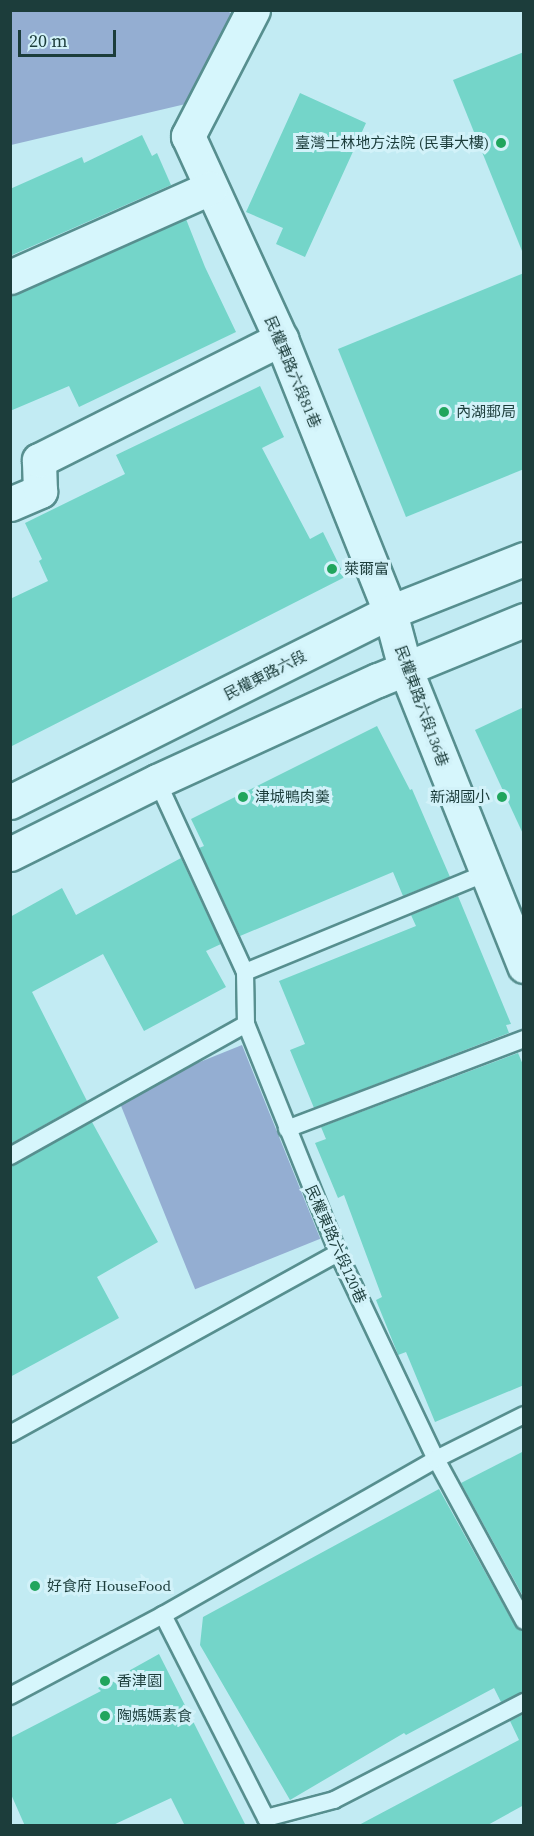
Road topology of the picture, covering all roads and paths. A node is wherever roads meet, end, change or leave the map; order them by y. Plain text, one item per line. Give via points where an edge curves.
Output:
1 (253, 10) edge
2 (210, 188) junction
3 (10, 277) edge
4 (281, 339) junction
5 (10, 504) edge
6 (524, 559) edge
7 (390, 612) junction
8 (524, 620) edge
9 (405, 668) junction
10 (157, 781) junction
11 (10, 802) edge
12 (10, 854) edge
13 (486, 873) junction
14 (524, 966) edge
15 (245, 972) junction
16 (246, 1024) junction
17 (524, 1039) edge
18 (287, 1129) junction
19 (10, 1156) edge
20 (338, 1253) junction
21 (524, 1415) edge
22 (10, 1434) edge
23 (436, 1459) junction
24 (163, 1615) junction
25 (524, 1622) edge
26 (10, 1696) edge
27 (524, 1702) edge

1 - 2 street, 民權東路六段81巷 via 188,136
2 - 3 street
2 - 4 street, 民權東路六段81巷
4 - 5 street via 39,460 40,491
4 - 7 street, 民權東路六段81巷
6 - 7 street, 民權東路六段
7 - 9 street, 民權東路六段136巷
7 - 11 street, 民權東路六段
8 - 9 street
9 - 10 street
9 - 13 street, 民權東路六段136巷
10 - 12 street
10 - 15 lane, 民權東路六段120巷
13 - 14 street, 民權東路六段136巷
13 - 15 lane
15 - 16 lane, 民權東路六段120巷
16 - 18 lane, 民權東路六段120巷
16 - 19 lane
17 - 18 lane
18 - 20 lane, 民權東路六段120巷
20 - 22 lane
20 - 23 lane, 民權東路六段120巷
21 - 23 lane
23 - 24 lane
23 - 25 lane, 民權東路六段120巷
24 - 26 lane
24 - 27 lane via 266,1818 334,1800

